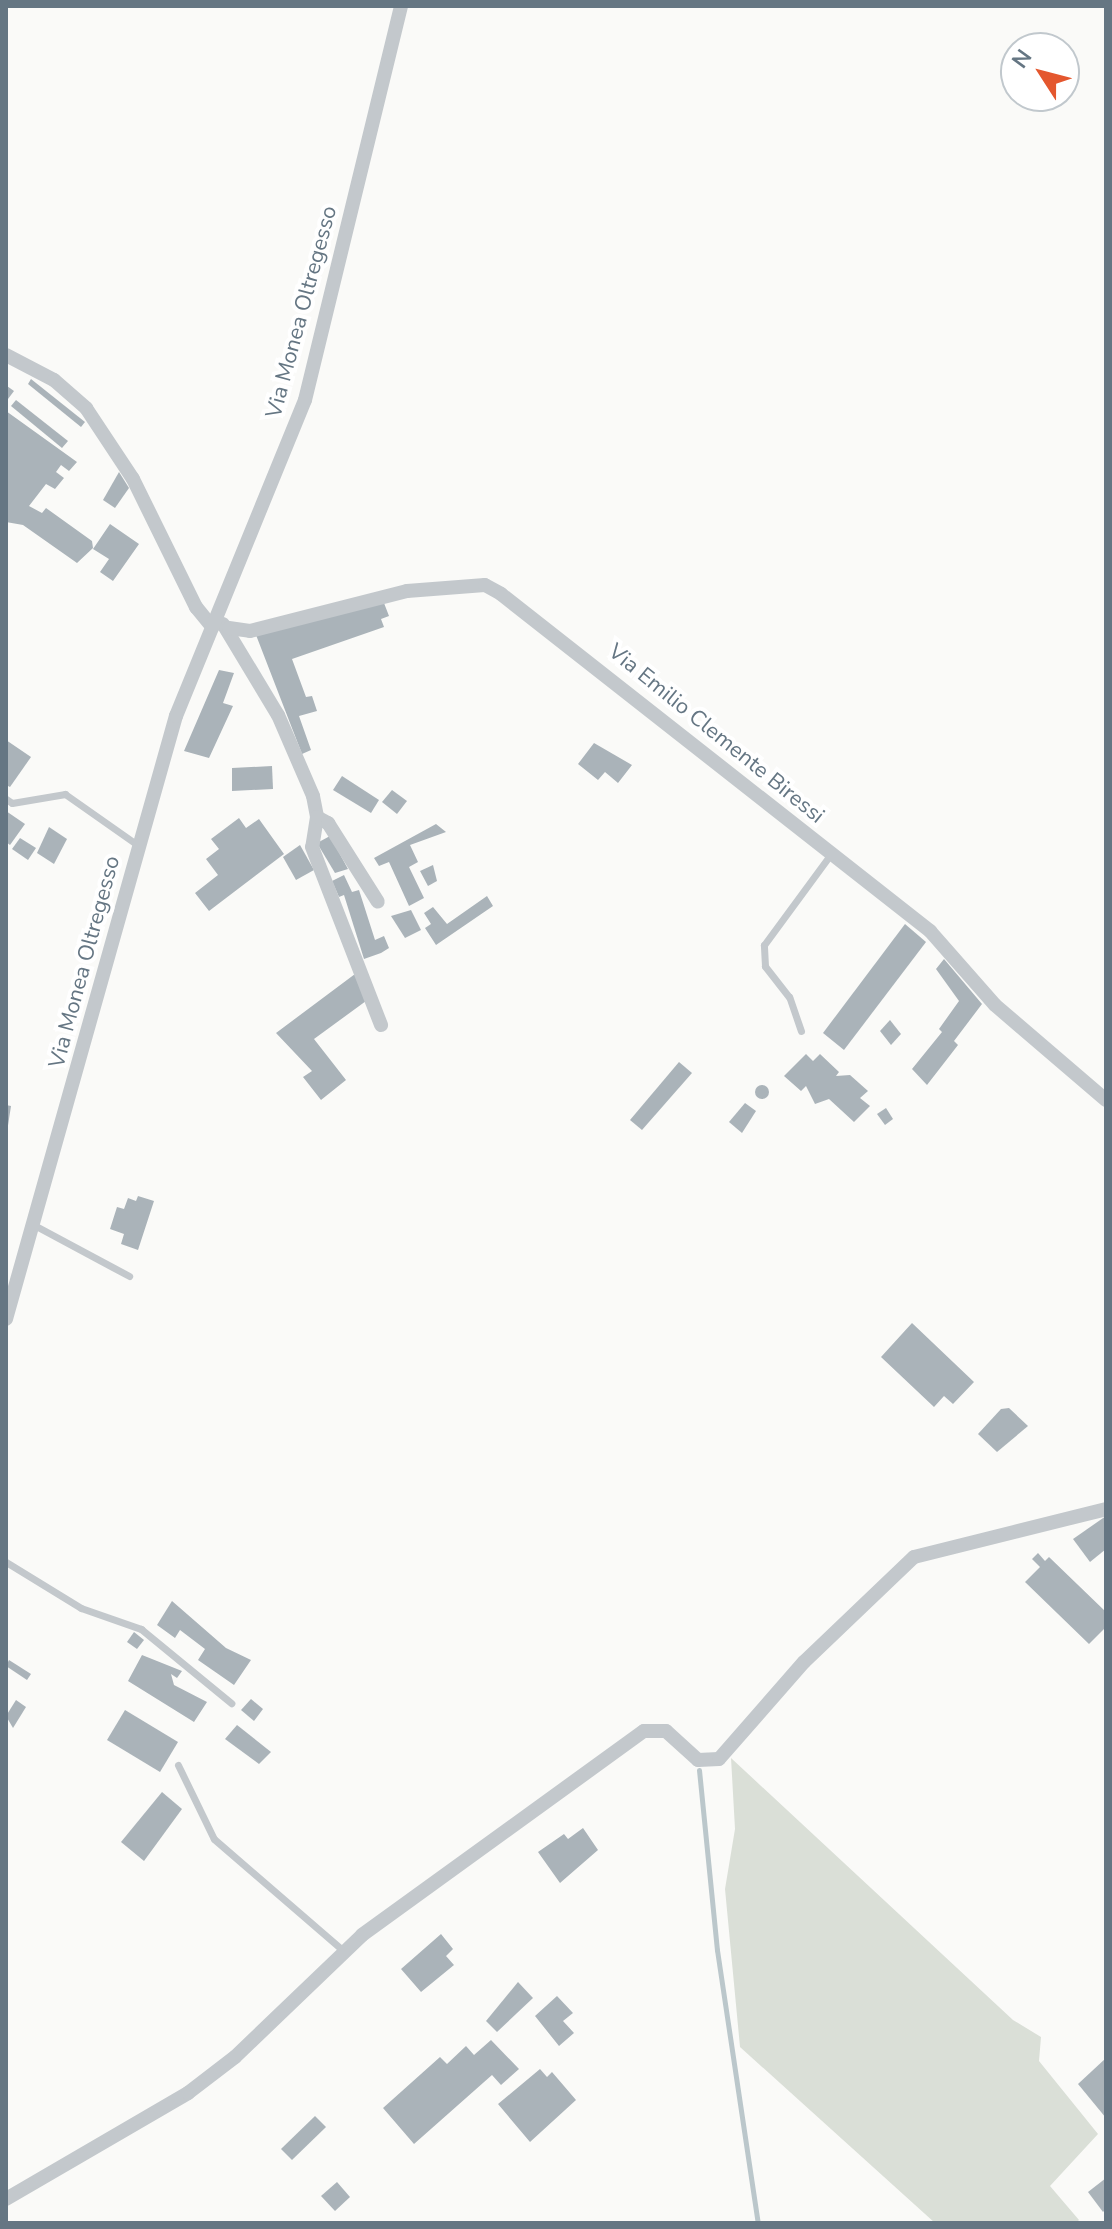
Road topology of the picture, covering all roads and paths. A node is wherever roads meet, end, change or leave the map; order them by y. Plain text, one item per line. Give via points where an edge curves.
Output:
1 (401, 6) edge
2 (6, 355) edge
3 (214, 624) junction
4 (229, 628) junction
5 (250, 631) junction
6 (238, 646) junction
7 (6, 799) edge
8 (317, 817) junction
9 (139, 846) junction
10 (830, 855) junction
11 (378, 902) dead end
12 (381, 1025) dead end
13 (801, 1031) dead end
14 (1106, 1100) edge
15 (34, 1225) junction
16 (129, 1276) dead end
17 (6, 1319) edge
18 (1106, 1509) edge
19 (6, 1562) edge
20 (231, 1703) dead end
21 (178, 1765) dead end
22 (345, 1952) junction
23 (6, 2199) edge

1 - 3 street, Via Monea Oltregesso via 305,400
2 - 3 street via 54,380 86,408 133,479 196,607
3 - 4 street
3 - 9 street, Via Monea Oltregesso via 176,716
4 - 5 street, Via Emilio Clemente Biressi
4 - 6 street
5 - 6 street
5 - 10 street, Via Emilio Clemente Biressi via 407,591 485,585 575,646
6 - 8 street via 278,715
7 - 9 lane via 12,803 65,794
8 - 11 street via 328,823
8 - 12 street via 312,847
9 - 15 street, Via Monea Oltregesso
10 - 13 lane via 764,945 765,966 789,997
10 - 14 street, Via Emilio Clemente Biressi via 930,931 995,1005
15 - 16 lane
15 - 17 street, Via Monea Oltregesso
18 - 22 street via 914,1557 804,1662 719,1759 698,1760 666,1731 644,1731
19 - 20 lane via 81,1608 141,1629
21 - 22 lane via 214,1839
22 - 23 street via 235,2057 188,2093

